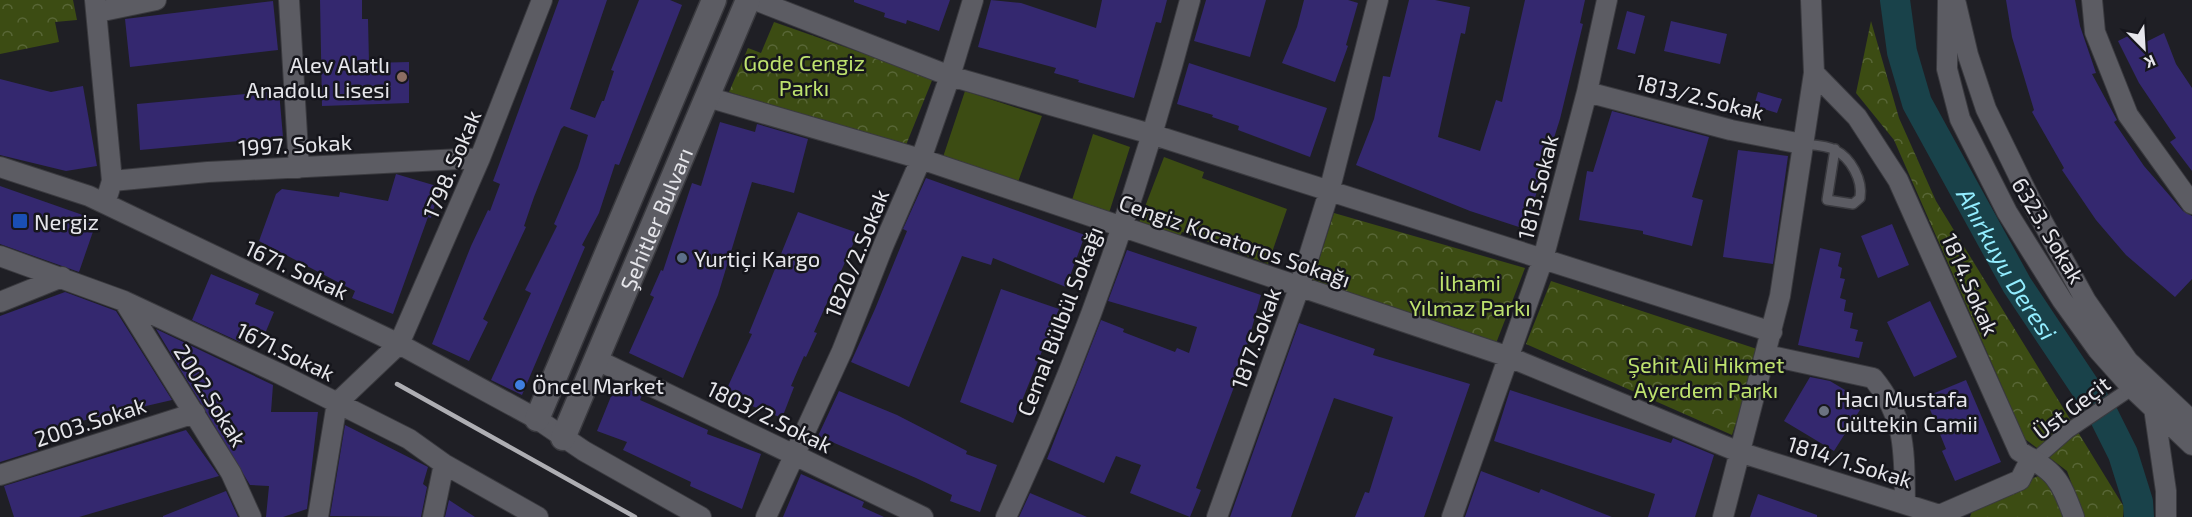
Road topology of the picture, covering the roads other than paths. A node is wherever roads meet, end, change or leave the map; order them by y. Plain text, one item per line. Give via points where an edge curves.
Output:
1 (156, 0) edge
2 (289, 0) edge
3 (533, 0) edge
4 (542, 0) edge
5 (714, 0) edge
6 (748, 0) edge
7 (755, 0) edge
8 (973, 0) edge
9 (1190, 0) edge
10 (1378, 0) edge
11 (1607, 0) edge
12 (1811, 0) edge
13 (1948, 0) edge
14 (1955, 0) edge
15 (2092, 0) edge
16 (96, 6) edge
17 (1814, 74) junction
18 (951, 76) junction
19 (1587, 92) junction
20 (707, 97) junction
21 (1151, 134) junction
22 (1803, 144) junction
23 (1835, 149) junction
24 (480, 158) junction
25 (921, 159) junction
26 (0, 167) edge
27 (299, 168) junction
28 (112, 181) junction
29 (1329, 192) junction
30 (104, 204) junction
31 (2192, 204) edge
32 (1121, 226) junction
33 (0, 256) edge
34 (1543, 259) junction
35 (62, 278) junction
36 (1299, 288) junction
37 (124, 301) junction
38 (0, 302) edge
39 (1772, 332) junction
40 (399, 344) junction
41 (1766, 355) junction
42 (1509, 357) junction
43 (595, 359) junction
44 (2132, 388) junction
45 (337, 403) junction
46 (2154, 408) junction
47 (195, 413) junction
48 (537, 419) junction
49 (2192, 421) edge
50 (563, 438) junction
51 (2192, 445) edge
52 (1740, 452) junction
53 (793, 455) junction
54 (2033, 459) junction
55 (444, 464) junction
56 (0, 475) edge
57 (1905, 503) junction
58 (1941, 516) edge
59 (251, 517) edge
60 (318, 517) edge
61 (433, 517) edge
62 (538, 517) edge
63 (701, 517) edge
64 (766, 517) edge
65 (923, 517) edge
66 (1006, 517) edge
67 (1217, 517) edge
68 (1452, 517) edge
69 (1723, 517) edge
70 (2074, 517) edge
71 (2166, 517) edge

1 - 16 street
2 - 27 street
3 - 24 street via 479,148
4 - 24 street, 1798. Sokak
5 - 48 street, Şehitler Bulvarı
6 - 20 street, Şehitler Bulvarı
7 - 18 street
8 - 18 street, 1820/2.Sokak
9 - 21 street, Cemal Bülbül Sokağı
10 - 29 street, 1817.Sokak
11 - 19 street, 1813.Sokak
12 - 17 street
13 - 44 street, 6323. Sokak via 1947,69 1960,119 2007,212 2062,300
14 - 49 street via 1986,109 2086,301 2128,361
15 - 31 street via 2095,32 2128,115
16 - 28 street
17 - 22 street
17 - 54 street, 1814.Sokak via 1857,117 1898,180 2019,451
18 - 21 street
18 - 25 street, 1820/2.Sokak
19 - 22 street, 1813/2.Sokak via 1721,128
19 - 34 street, 1813.Sokak
20 - 25 street, Cengiz Kocatoros Sokağı
20 - 43 street, Şehitler Bulvarı
21 - 29 street
21 - 32 street, Cemal Bülbül Sokağı
22 - 23 lane
22 - 39 street
23 - 23 lane via 1852,167 1860,183 1860,198 1853,204 1827,200
24 - 27 street, 1997. Sokak
24 - 40 street, 1798. Sokak
25 - 32 street, Cengiz Kocatoros Sokağı
25 - 53 street, 1820/2.Sokak via 842,351
26 - 30 street, 1671. Sokak
27 - 28 street, 1997. Sokak
28 - 30 street
29 - 34 street
29 - 36 street, 1817.Sokak
30 - 40 street, 1671. Sokak
32 - 36 street, Cengiz Kocatoros Sokağı
32 - 66 street, Cemal Bülbül Sokağı via 1086,325
33 - 35 street, 1671.Sokak
34 - 39 street
34 - 42 street, 1813.Sokak
35 - 37 street, 1671.Sokak
35 - 38 street
36 - 42 street, Cengiz Kocatoros Sokağı
36 - 67 street, 1817.Sokak
37 - 45 street, 1671.Sokak
37 - 47 street, 2002.Sokak
39 - 41 street
40 - 45 street
40 - 48 street, 1671. Sokak
41 - 52 street
41 - 57 street via 1873,378 1890,400 1904,441
42 - 52 street, Cengiz Kocatoros Sokağı
42 - 68 street, 1813.Sokak
43 - 50 street, Şehitler Bulvarı
43 - 53 street, 1803/2.Sokak
44 - 46 street, 6323. Sokak
44 - 54 street, Üst Geçit
45 - 55 street, 1671.Sokak via 409,439
45 - 60 street
46 - 51 street, 6323. Sokak
46 - 71 street
47 - 56 street, 2003.Sokak
47 - 59 street, 2002.Sokak via 231,473
48 - 50 street, 1671. Sokak
50 - 63 street
52 - 57 street, 1814/1.Sokak
52 - 69 street
53 - 64 street, 1820/2.Sokak
53 - 65 street, 1803/2.Sokak
54 - 58 street via 2020,480
54 - 70 street, 1814.Sokak via 2062,484
55 - 61 street
55 - 62 street, 1671.Sokak
57 - 58 street, 1814/1.Sokak

